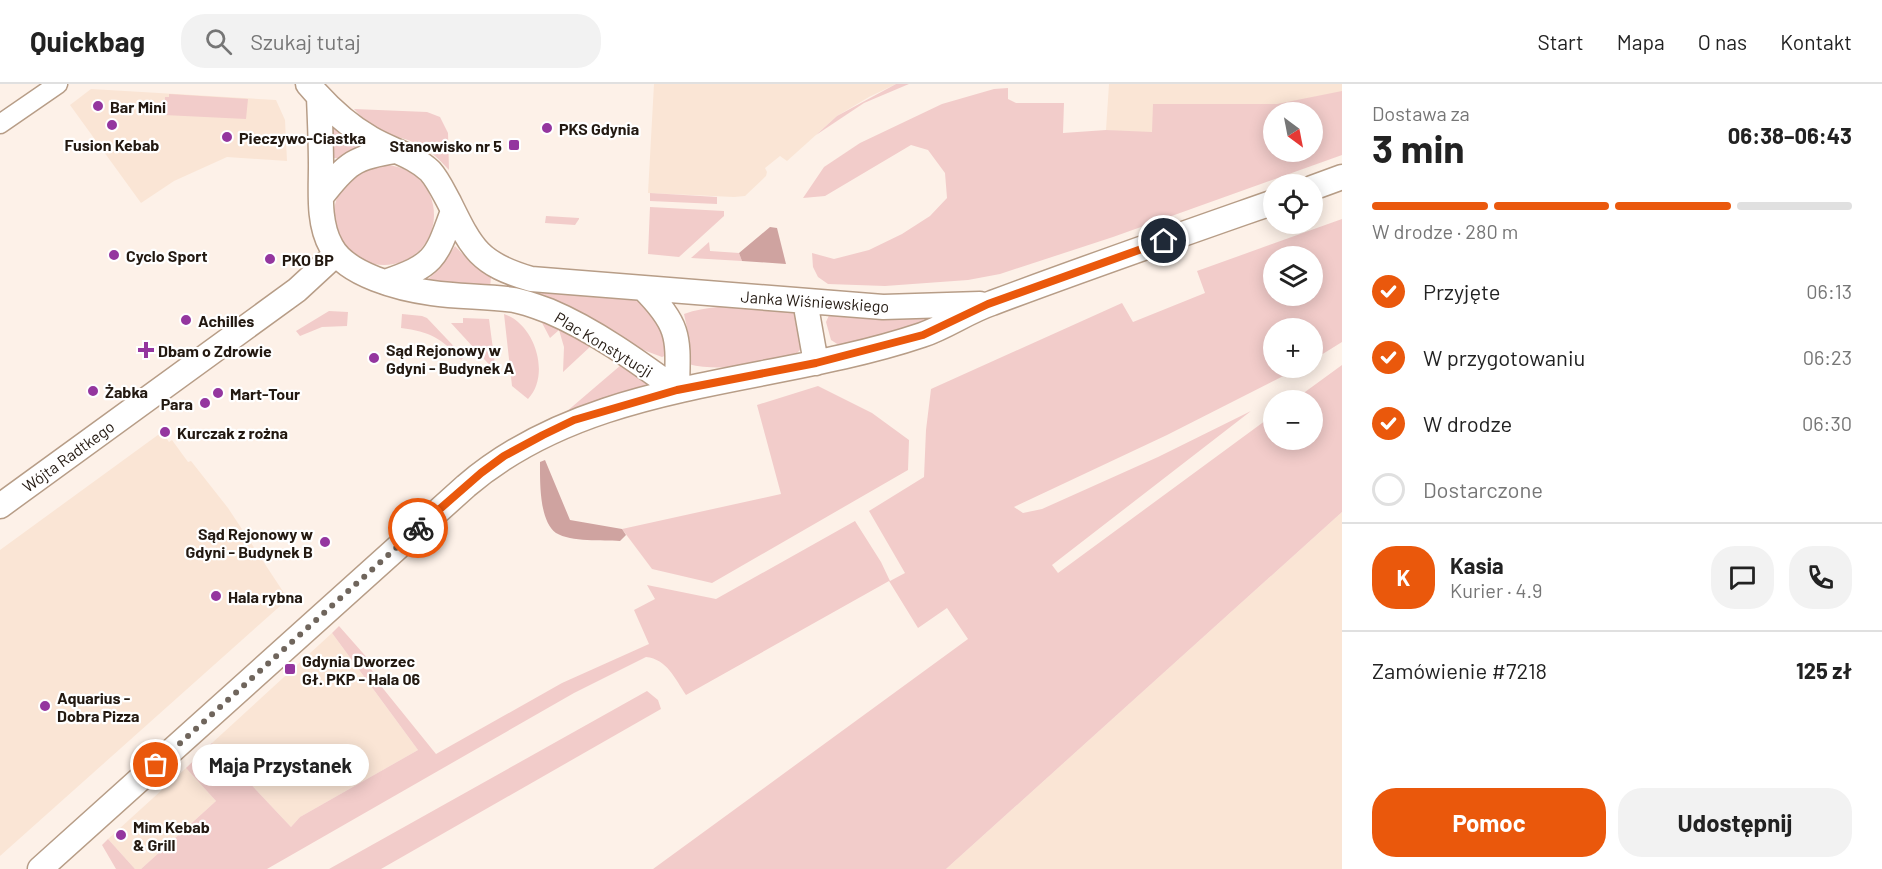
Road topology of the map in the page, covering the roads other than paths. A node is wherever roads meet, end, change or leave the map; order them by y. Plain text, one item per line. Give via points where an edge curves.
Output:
1 (58, 84) edge
2 (314, 90) edge
3 (0, 124) edge
4 (396, 151) junction
5 (1342, 177) edge
6 (1323, 184) edge
7 (321, 197) junction
8 (1263, 206) edge
9 (453, 211) junction
10 (336, 254) junction
11 (385, 282) junction
12 (643, 288) junction
13 (806, 301) junction
14 (988, 304) junction
15 (816, 363) junction
16 (677, 390) junction
17 (0, 506) edge
18 (40, 869) edge

1 - 3 street
2 - 4 main road via 354,128
2 - 7 main road
4 - 7 main road via 370,155 350,165
4 - 9 main road via 432,173
5 - 6 main road
7 - 10 main road via 325,232
8 - 14 main road, Janka Wiśniewskiego
9 - 11 main road via 441,246 431,260
9 - 12 main road via 474,248 499,268 531,279
10 - 11 main road, Plac Konstytucji via 362,273
10 - 17 main road, Wójta Radtkego via 297,290
11 - 16 main road, Plac Konstytucji via 430,293 514,300 548,311 594,334
12 - 13 main road, Janka Wiśniewskiego
12 - 16 main road via 672,323 678,340
13 - 14 main road, Janka Wiśniewskiego via 883,307
13 - 15 main road
14 - 15 main road, Janka Wiśniewskiego via 923,335
15 - 16 main road, Janka Wiśniewskiego
16 - 18 main road, Janka Wiśniewskiego via 574,420 481,473

